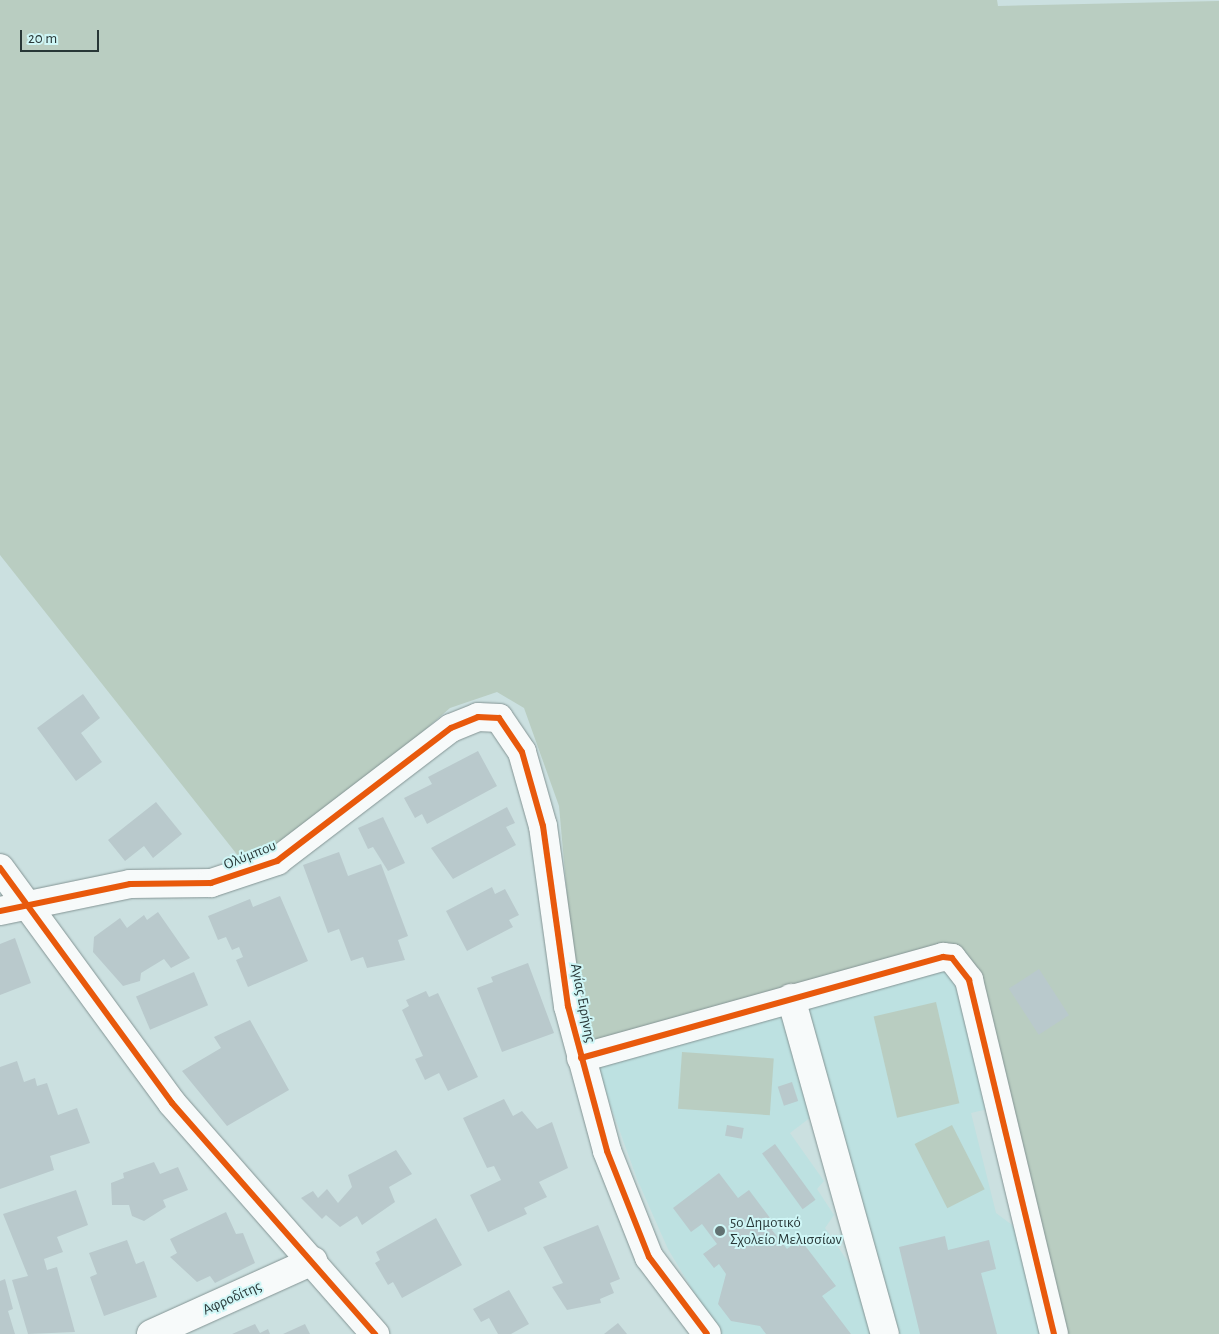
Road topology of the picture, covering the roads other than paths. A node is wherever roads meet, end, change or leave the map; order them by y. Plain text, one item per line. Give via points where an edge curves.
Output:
1 (499, 718) joint
2 (0, 868) edge
3 (26, 904) junction
4 (0, 911) edge
5 (791, 998) junction
6 (582, 1058) junction
7 (313, 1261) junction
8 (152, 1334) edge
9 (375, 1334) edge
10 (707, 1334) edge
11 (884, 1334) edge
12 (1054, 1334) edge

1 - 3 street, Ολύμπου via 478,717 451,728 277,861 211,883 130,884
1 - 6 street, Αγίας Ειρήνης via 522,752 543,826 568,1006
2 - 3 street
3 - 4 street, Ολύμπου
3 - 7 street via 172,1103
5 - 6 street
5 - 11 street
5 - 12 street via 943,957 963,969 970,980
6 - 10 street, Αγίας Ειρήνης via 606,1151 649,1257
7 - 8 street, Αφροδίτης
7 - 9 street

